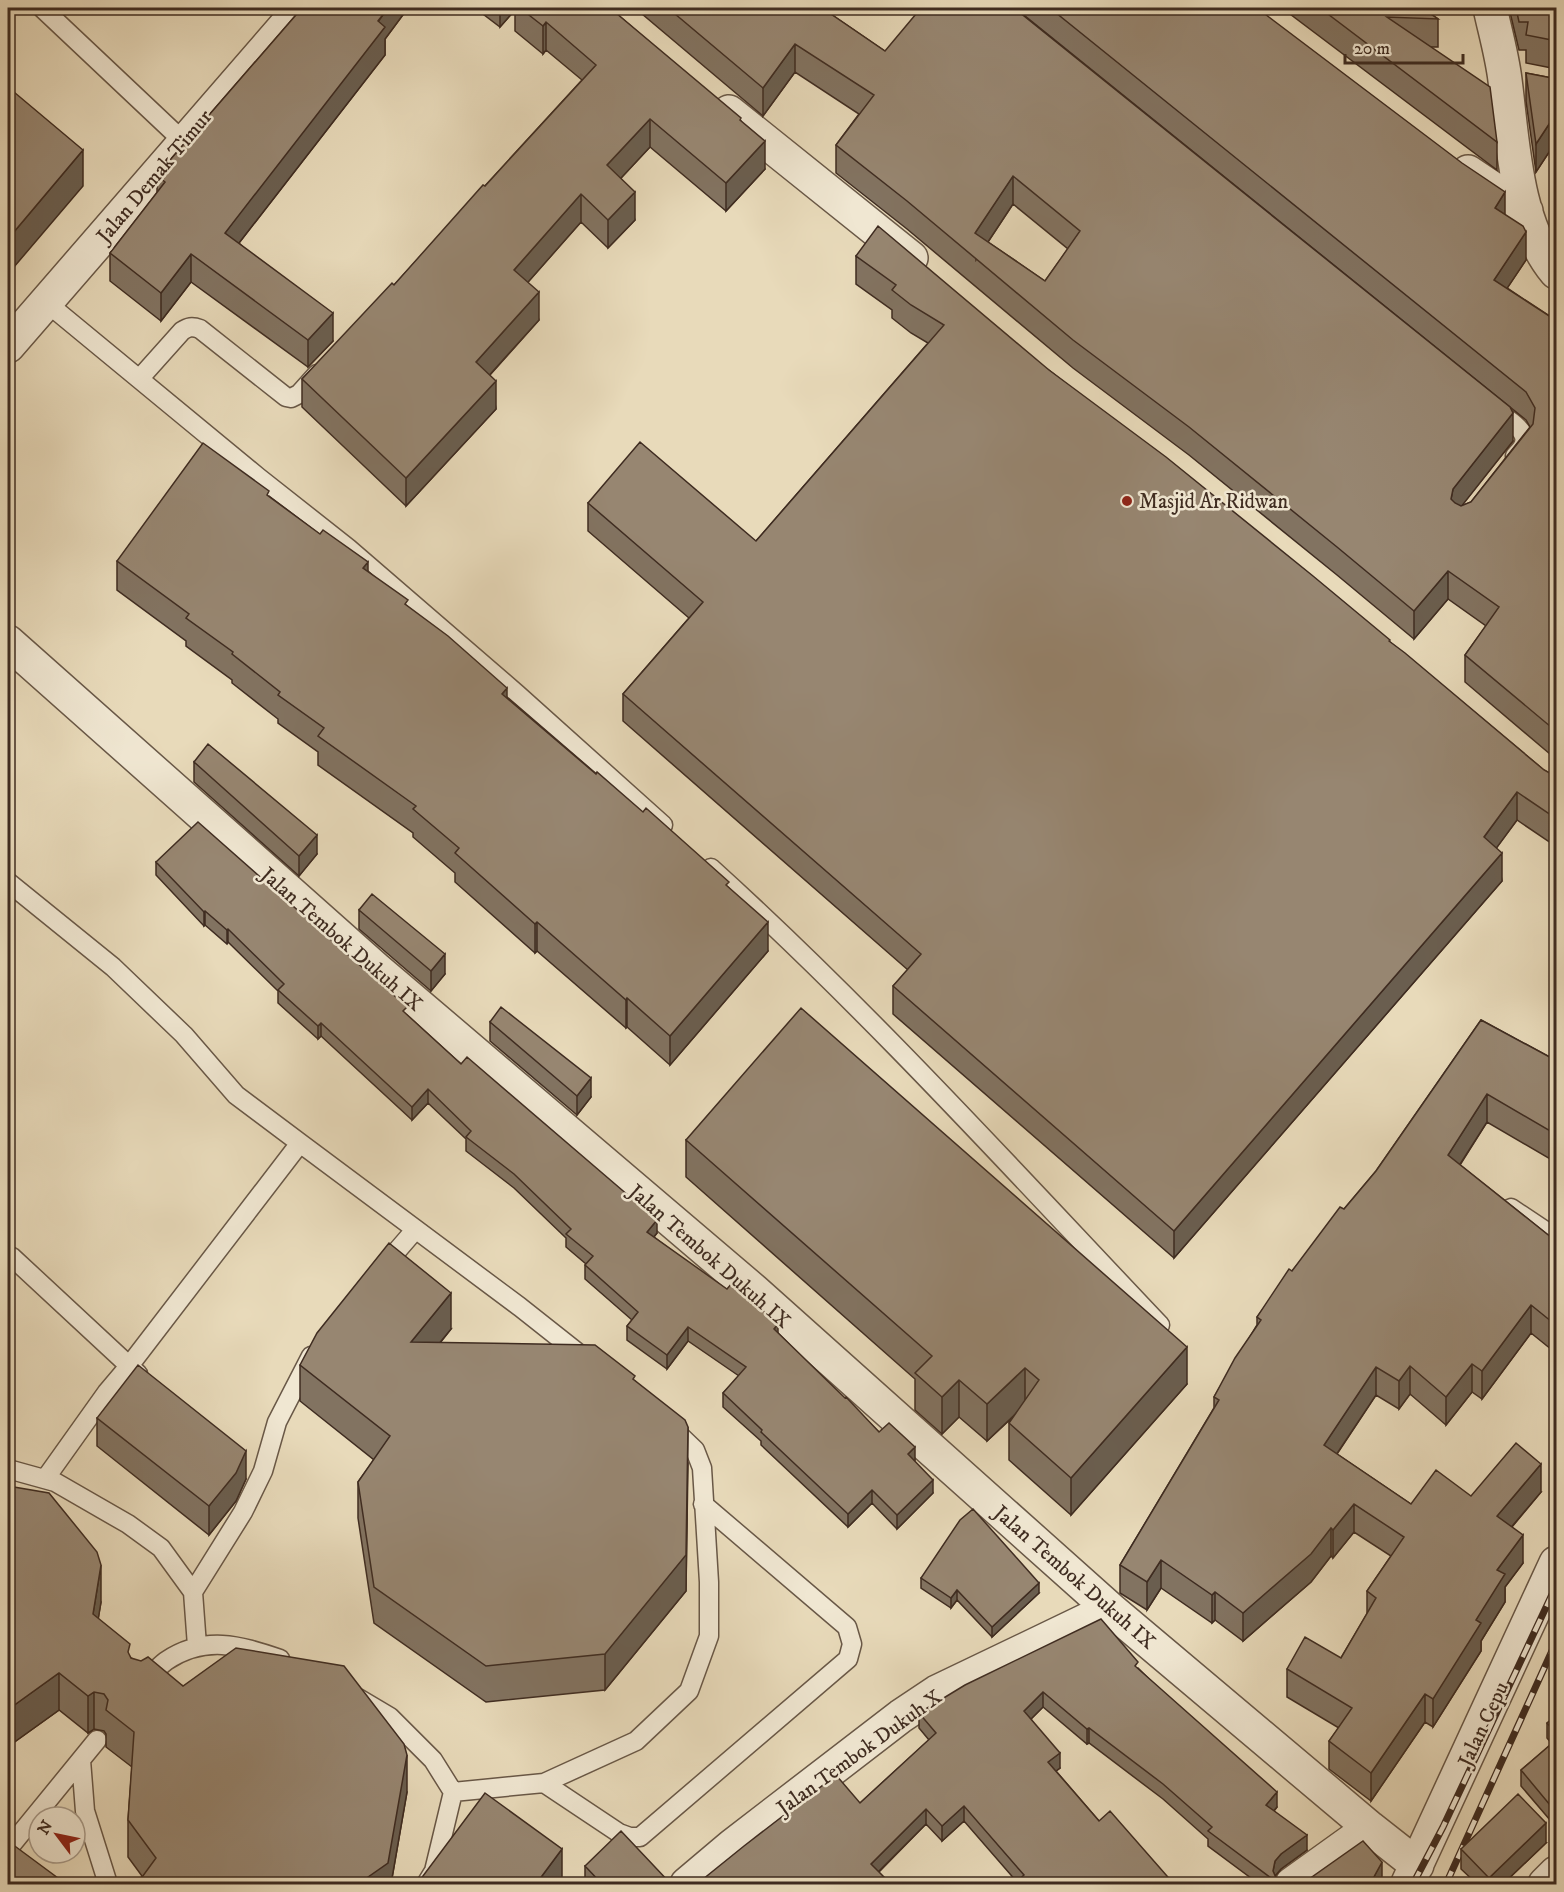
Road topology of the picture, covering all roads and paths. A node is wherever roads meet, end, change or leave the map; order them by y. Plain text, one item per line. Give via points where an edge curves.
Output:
1 (42, 8) edge
2 (1491, 8) edge
3 (287, 13) edge
4 (706, 92) edge
5 (183, 141) junction
6 (1445, 155) edge
7 (1526, 211) junction
8 (1557, 272) edge
9 (938, 281) edge
10 (47, 303) junction
11 (8, 346) edge
12 (327, 363) edge
13 (140, 378) junction
14 (1482, 398) edge
15 (1503, 471) edge
16 (8, 642) edge
17 (678, 838) edge
18 (696, 854) edge
19 (8, 882) edge
20 (300, 1143) junction
21 (1511, 1208) edge
22 (415, 1230) junction
23 (1557, 1238) edge
24 (8, 1262) edge
25 (371, 1282) edge
26 (1162, 1328) edge
27 (319, 1344) edge
28 (129, 1366) junction
29 (604, 1374) edge
30 (155, 1387) edge
31 (660, 1418) edge
32 (245, 1457) edge
33 (8, 1469) edge
34 (263, 1471) junction
35 (45, 1479) junction
36 (703, 1504) junction
37 (1557, 1563) edge
38 (193, 1592) junction
39 (1110, 1609) junction
40 (197, 1646) junction
41 (295, 1664) edge
42 (139, 1687) edge
43 (343, 1688) edge
44 (97, 1740) dead end
45 (81, 1760) junction
46 (544, 1783) junction
47 (453, 1792) junction
48 (1370, 1828) junction
49 (8, 1849) edge
50 (1557, 1873) edge
51 (1412, 1875) edge
52 (108, 1884) edge
53 (426, 1884) edge
54 (687, 1884) edge
55 (1292, 1884) edge
56 (1545, 1884) edge

1 - 5 lane
2 - 7 street via 1521,81 1508,114
3 - 5 street, Jalan Demak Timur
4 - 9 street
5 - 10 street, Jalan Demak Timur
6 - 7 street
7 - 8 street via 1545,258
10 - 11 street, Jalan Demak Timur
10 - 13 lane
12 - 13 lane via 291,398 200,329 188,327
13 - 17 lane via 348,548
14 - 15 lane via 1519,428 1524,437 1524,445
16 - 39 street, Jalan Tembok Dukuh IX via 376,969 753,1290
18 - 26 lane via 894,1044
19 - 20 lane via 113,967 184,1035 236,1095
20 - 22 lane
20 - 28 lane
21 - 23 lane
22 - 25 lane
22 - 29 lane
24 - 28 lane via 12,1257
27 - 34 lane via 277,1422
28 - 30 lane
28 - 35 lane
31 - 36 lane via 695,1450 702,1468
32 - 34 lane
33 - 35 lane
34 - 38 lane via 228,1538
35 - 38 lane via 128,1524 161,1548
36 - 46 lane via 709,1636 689,1691 636,1741
36 - 46 lane via 848,1627 852,1644 848,1659 640,1837 619,1833
37 - 51 street, Jalan Cepu
38 - 40 lane
39 - 48 street, Jalan Tembok Dukuh IX
39 - 54 street, Jalan Tembok Dukuh X via 937,1692
40 - 41 lane via 215,1644 256,1651
40 - 42 lane via 166,1661
43 - 47 lane via 390,1717 433,1760
44 - 45 lane
45 - 49 lane
45 - 52 lane via 85,1811
46 - 47 lane
47 - 53 lane via 434,1871
48 - 51 street, Jalan Tembok Dukuh IX
48 - 55 street
50 - 56 street

